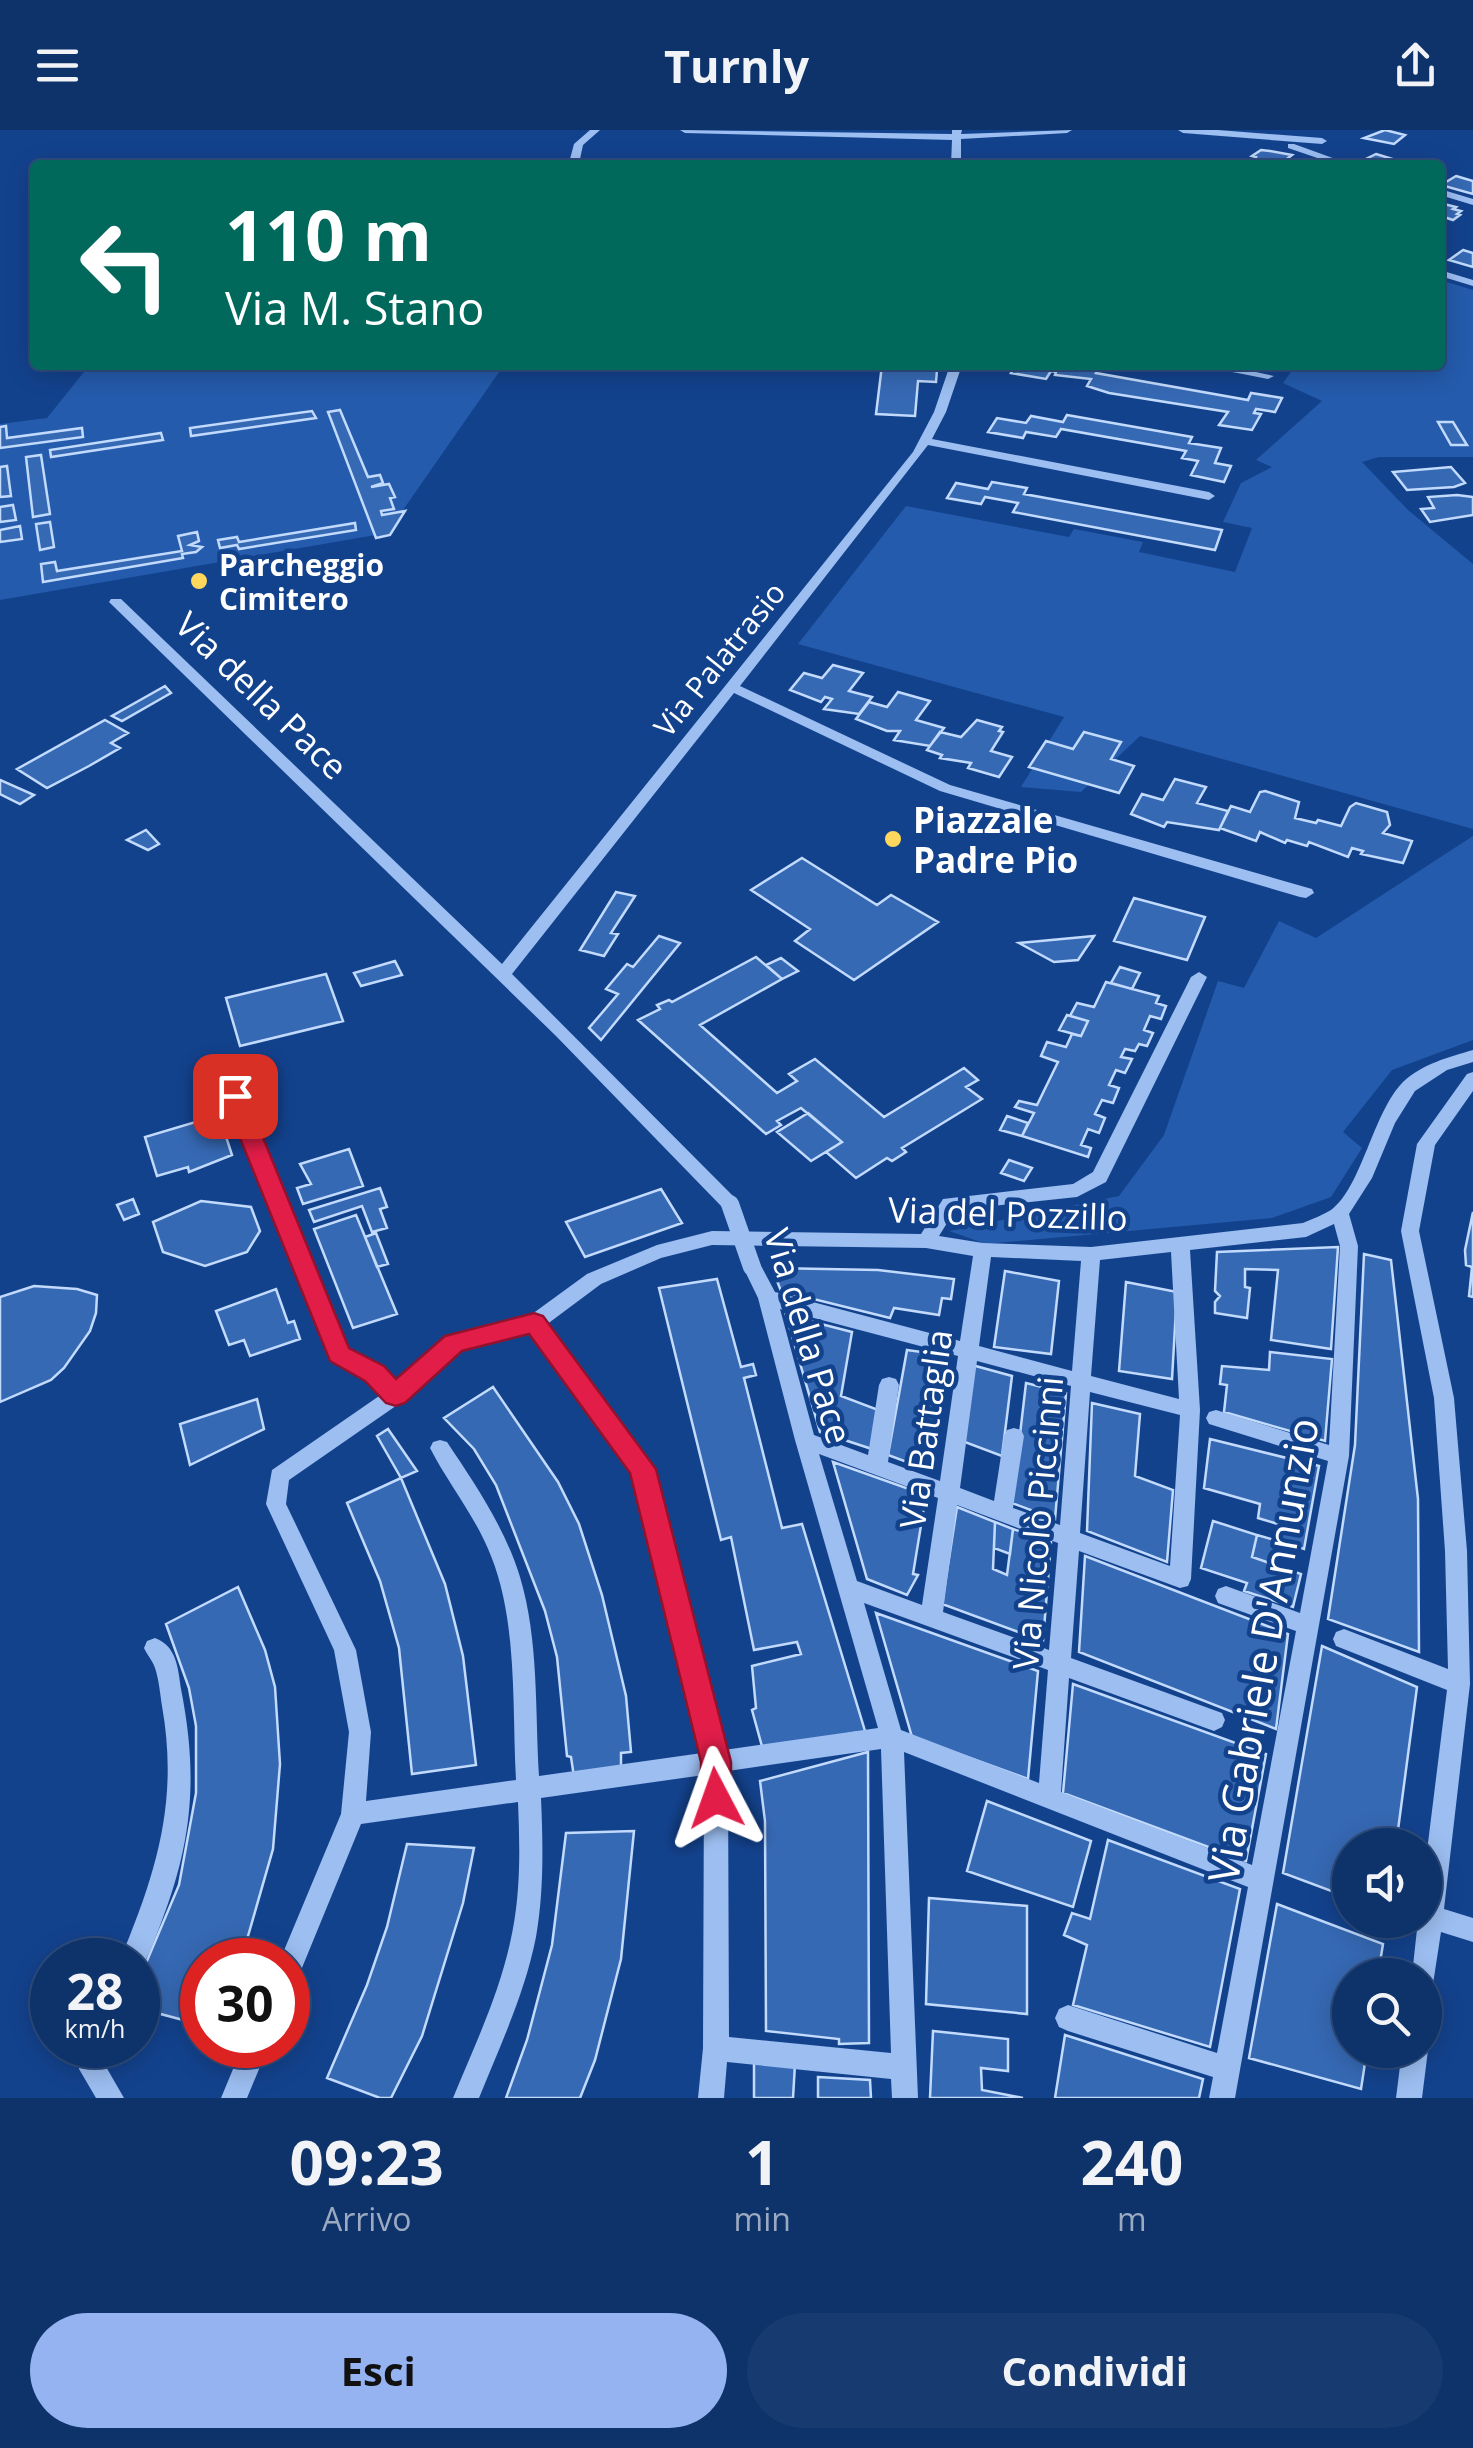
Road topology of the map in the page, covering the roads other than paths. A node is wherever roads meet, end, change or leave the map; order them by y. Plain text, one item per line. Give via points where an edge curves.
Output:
1 (595, 130) edge
2 (685, 130) edge
3 (1068, 130) edge
4 (1183, 130) edge
5 (1331, 130) edge
6 (957, 133) edge
7 (1274, 140) junction
8 (1322, 142) junction
9 (576, 160) edge
10 (956, 160) edge
11 (1322, 160) edge
12 (1324, 160) edge
13 (1445, 194) edge
14 (1473, 202) edge
15 (1445, 274) edge
16 (1473, 282) edge
17 (954, 370) edge
18 (1233, 370) edge
19 (1268, 376) dead end
20 (925, 442) junction
21 (1209, 496) dead end
22 (116, 602) dead end
23 (732, 687) junction
24 (1306, 893) dead end
25 (502, 975) junction
26 (1199, 977) dead end
27 (1473, 1056) edge
28 (1473, 1078) edge
29 (235, 1096) dead end
30 (1340, 1213) junction
31 (926, 1241) junction
32 (1180, 1246) junction
33 (984, 1250) junction
34 (1091, 1254) junction
35 (768, 1298) junction
36 (534, 1323) junction
37 (969, 1350) junction
38 (1081, 1380) junction
39 (890, 1385) dead end
40 (396, 1395) junction
41 (1190, 1410) junction
42 (1216, 1418) dead end
43 (1014, 1436) dead end
44 (805, 1440) junction
45 (440, 1448) dead end
46 (1338, 1456) junction
47 (878, 1466) junction
48 (949, 1492) junction
49 (1002, 1512) junction
50 (1069, 1538) junction
51 (849, 1588) junction
52 (1226, 1596) dead end
53 (931, 1618) junction
54 (1306, 1625) junction
55 (1344, 1638) dead end
56 (155, 1648) dead end
57 (1058, 1664) junction
58 (1459, 1684) junction
59 (1214, 1720) dead end
60 (892, 1736) junction
61 (716, 1762) junction
62 (528, 1789) junction
63 (1049, 1798) junction
64 (354, 1814) junction
65 (1442, 1828) edge
66 (1262, 1881) junction
67 (1442, 1920) edge
68 (1473, 1930) edge
69 (142, 1938) edge
70 (302, 1938) edge
71 (1068, 2018) dead end
72 (716, 2048) junction
73 (904, 2067) junction
74 (92, 2068) edge
75 (246, 2068) edge
76 (1413, 2068) edge
77 (1227, 2069) junction
78 (112, 2098) edge
79 (234, 2098) edge
80 (466, 2098) edge
81 (711, 2098) edge
82 (904, 2098) edge
83 (1222, 2098) edge
84 (1409, 2098) edge

1 - 9 street via 579,144
2 - 6 street
3 - 6 street
4 - 7 street
5 - 8 street
6 - 10 street
7 - 8 street
7 - 11 street
8 - 12 street
13 - 14 street
15 - 16 street
17 - 20 street, Via Palatrasio
18 - 19 street
20 - 21 street
20 - 23 street, Via Palatrasio
22 - 25 street, Via della Pace
23 - 24 street via 945,788
23 - 25 street, Via Palatrasio
25 - 35 street, Via della Pace, bridge via 730,1204
26 - 31 street via 1100,1177 1077,1190 949,1204
27 - 30 street via 1441,1066 1410,1087
28 - 58 street via 1426,1144 1410,1230 1444,1398
29 - 40 street via 339,1354
30 - 32 street, Via del Pozzillo via 1306,1230
30 - 46 street, Via Gabriele D'Annunzio via 1349,1246
31 - 33 street, Via del Pozzillo
31 - 36 street, Via del Pozzillo via 712,1238 594,1279
32 - 34 street, Via del Pozzillo
32 - 41 street
33 - 34 street, Via del Pozzillo
33 - 37 street, Via Battaglia
34 - 38 street, Via Nicolò Piccinni
35 - 37 street
35 - 44 street, Via della Pace
36 - 40 street via 454,1343
36 - 61 street via 642,1469
37 - 38 street
37 - 48 street, Via Battaglia
38 - 41 street
38 - 50 street, Via Nicolò Piccinni
39 - 47 street
40 - 64 street via 279,1476 276,1504 346,1650 360,1732
41 - 50 street via 1180,1579
42 - 46 street
43 - 49 street
44 - 47 street
44 - 51 street, Via della Pace
45 - 62 street via 470,1493 508,1576
46 - 54 street, Via Gabriele D'Annunzio
47 - 48 street
48 - 49 street
48 - 53 street, Via Battaglia
49 - 50 street
50 - 57 street, Via Nicolò Piccinni
51 - 53 street
51 - 60 street, Via della Pace
52 - 54 street
53 - 57 street
54 - 66 street, Via Gabriele D'Annunzio
55 - 58 street
56 - 69 street via 164,1660 182,1777 173,1840
57 - 59 street
57 - 63 street, Via Nicolò Piccinni
58 - 65 street
60 - 61 street
60 - 63 street
60 - 73 street, Via della Pace
61 - 62 street
61 - 72 street
62 - 64 street
62 - 80 street via 523,1939
63 - 66 street
64 - 70 street
66 - 77 street, Via Gabriele D'Annunzio
67 - 68 street
71 - 77 street
72 - 73 street
72 - 81 street
73 - 82 street, Via della Pace
74 - 78 street
75 - 79 street
76 - 84 street
77 - 83 street, Via Gabriele D'Annunzio

